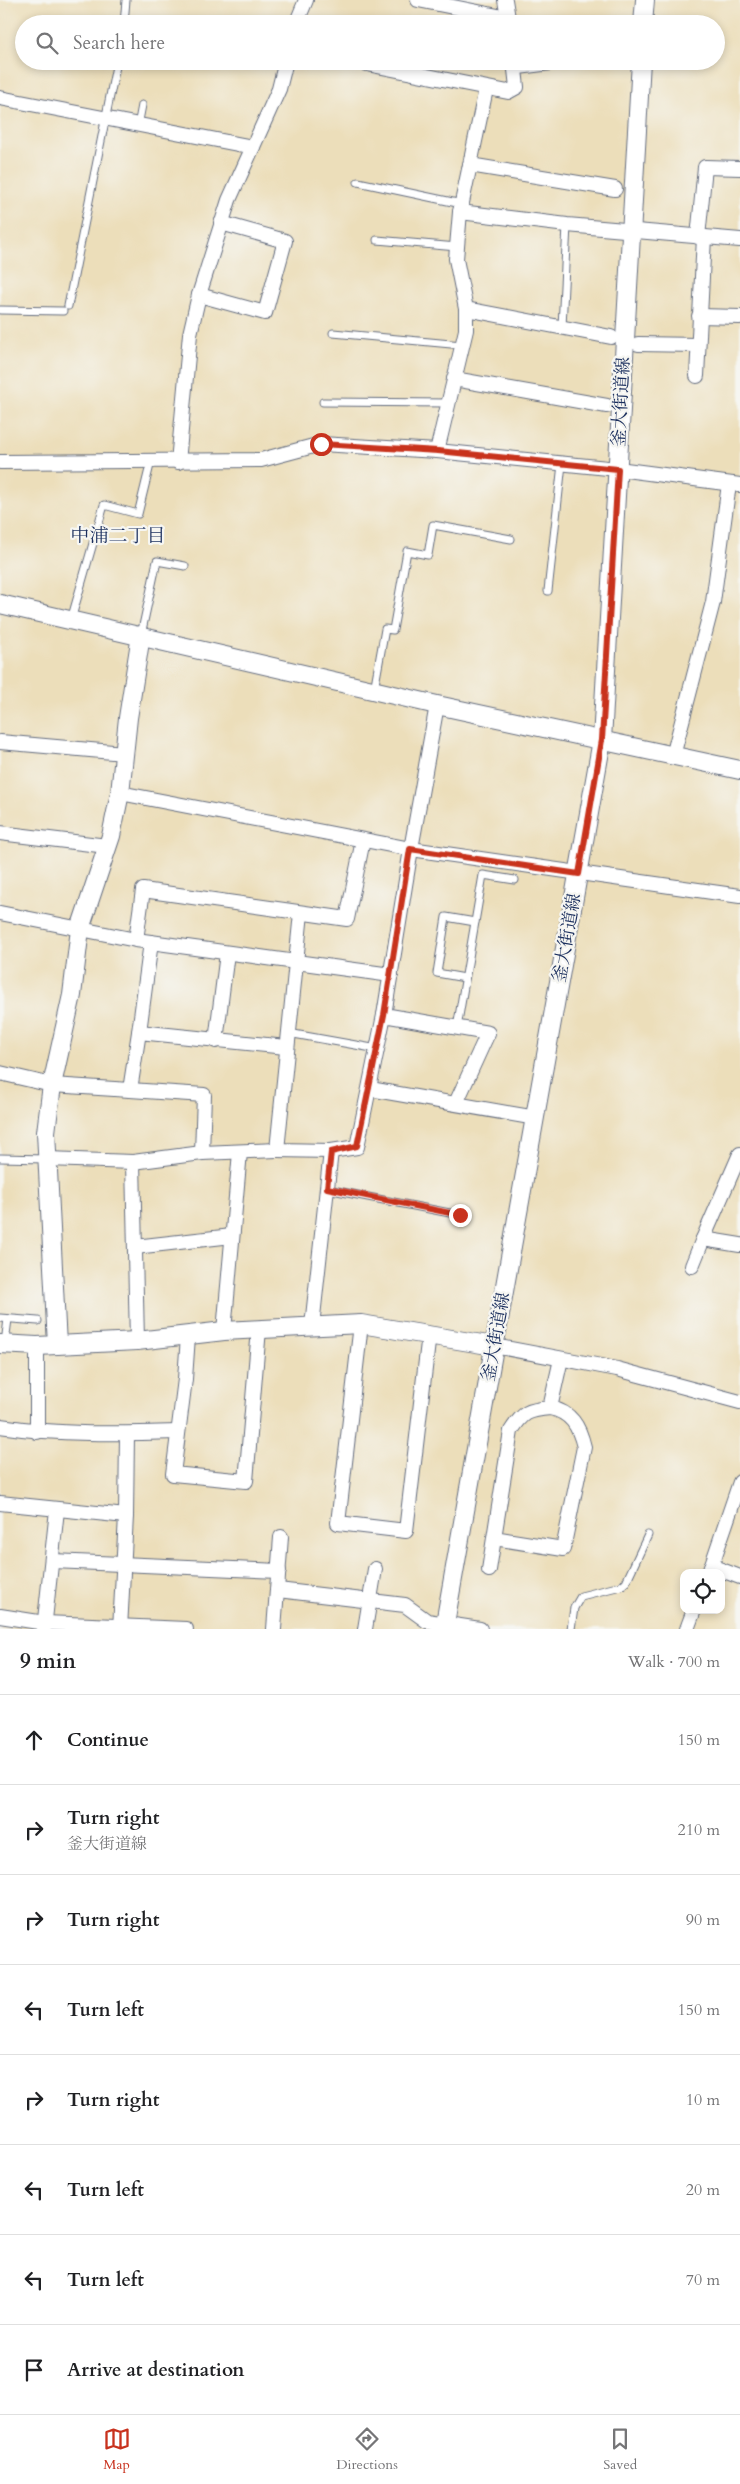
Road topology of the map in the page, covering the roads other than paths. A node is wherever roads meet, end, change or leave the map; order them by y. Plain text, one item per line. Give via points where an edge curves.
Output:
1 (126, 0) edge
2 (306, 0) edge
3 (418, 0) edge
4 (505, 0) edge
5 (644, 0) edge
6 (125, 15) edge
7 (300, 15) edge
8 (482, 15) edge
9 (507, 15) edge
10 (643, 15) edge
11 (115, 70) edge
12 (284, 70) edge
13 (395, 70) edge
14 (515, 70) edge
15 (641, 70) edge
16 (486, 89) junction
17 (0, 98) edge
18 (142, 105) dead end
19 (106, 119) junction
20 (138, 126) junction
21 (253, 147) junction
22 (470, 165) junction
23 (740, 168) edge
24 (358, 182) dead end
25 (615, 189) dead end
26 (461, 208) junction
27 (221, 223) junction
28 (566, 225) junction
29 (632, 230) junction
30 (701, 237) junction
31 (377, 240) dead end
32 (740, 240) edge
33 (457, 247) junction
34 (199, 295) junction
35 (466, 309) junction
36 (0, 310) edge
37 (699, 316) junction
38 (740, 317) edge
39 (562, 327) junction
40 (333, 333) dead end
41 (611, 337) dead end
42 (638, 344) dead end
43 (462, 345) junction
44 (698, 345) junction
45 (697, 376) dead end
46 (454, 379) junction
47 (323, 402) dead end
48 (449, 403) junction
49 (607, 406) dead end
50 (438, 451) junction
51 (150, 461) junction
52 (0, 462) edge
53 (178, 462) junction
54 (562, 464) junction
55 (618, 469) junction
56 (734, 484) edge
57 (512, 539) dead end
58 (185, 566) dead end
59 (548, 591) dead end
60 (0, 604) edge
61 (71, 620) junction
62 (141, 635) junction
63 (374, 690) junction
64 (437, 704) junction
65 (602, 740) junction
66 (0, 742) edge
67 (124, 753) junction
68 (673, 756) junction
69 (740, 770) edge
70 (120, 793) junction
71 (0, 833) edge
72 (363, 840) junction
73 (107, 846) junction
74 (410, 849) junction
75 (579, 874) junction
76 (515, 880) dead end
77 (740, 896) edge
78 (0, 913) edge
79 (301, 913) junction
80 (475, 922) junction
81 (80, 929) junction
82 (136, 940) junction
83 (151, 942) junction
84 (227, 953) junction
85 (297, 963) junction
86 (391, 975) junction
87 (466, 978) junction
88 (384, 1015) junction
89 (457, 1028) junction
90 (139, 1032) junction
91 (216, 1040) junction
92 (287, 1040) junction
93 (378, 1049) junction
94 (0, 1073) edge
95 (52, 1085) junction
96 (370, 1089) junction
97 (130, 1090) junction
98 (456, 1103) junction
99 (536, 1118) junction
100 (277, 1150) junction
101 (240, 1152) junction
102 (331, 1152) junction
103 (202, 1153) junction
104 (740, 1154) edge
105 (0, 1158) edge
106 (47, 1159) junction
107 (133, 1162) junction
108 (327, 1188) junction
109 (460, 1215) dead end
110 (232, 1236) junction
111 (703, 1239) junction
112 (740, 1245) edge
113 (134, 1247) junction
114 (692, 1266) dead end
115 (4, 1319) edge
116 (38, 1321) dead end
117 (361, 1324) junction
118 (312, 1326) junction
119 (259, 1329) junction
120 (224, 1331) junction
121 (429, 1334) junction
122 (188, 1336) junction
123 (136, 1342) junction
124 (3, 1344) edge
125 (57, 1345) junction
126 (37, 1346) junction
127 (494, 1346) junction
128 (561, 1359) junction
129 (740, 1402) edge
130 (550, 1408) junction
131 (0, 1426) edge
132 (37, 1432) junction
133 (178, 1432) junction
134 (127, 1434) junction
135 (740, 1482) edge
136 (0, 1503) edge
137 (58, 1510) junction
138 (126, 1516) junction
139 (648, 1535) dead end
140 (281, 1537) dead end
141 (494, 1538) junction
142 (53, 1561) junction
143 (123, 1564) junction
144 (376, 1569) dead end
145 (710, 1569) edge
146 (489, 1570) dead end
147 (279, 1571) junction
148 (725, 1573) edge
149 (740, 1577) edge
150 (278, 1590) junction
151 (370, 1601) junction
152 (693, 1614) edge
153 (0, 1616) edge
154 (44, 1626) edge
155 (445, 1626) edge
156 (120, 1627) edge
157 (186, 1629) edge
158 (274, 1629) edge
159 (364, 1629) edge
160 (480, 1629) edge
161 (571, 1629) edge
162 (687, 1629) edge

1 - 6 lane
2 - 7 street
3 - 8 street
4 - 9 street
5 - 10 street
11 - 19 lane
12 - 21 street via 279,89
13 - 16 street
14 - 16 street via 517,87 508,92
15 - 29 street, 釜大街道線
16 - 22 street
17 - 19 street
18 - 20 lane
19 - 20 street
19 - 36 lane via 66,308
20 - 21 street
21 - 27 street
22 - 25 street
22 - 26 street
23 - 30 street via 705,167
24 - 26 lane
26 - 28 street
26 - 33 street
27 - 34 street
27 - 34 street via 284,240 265,313
28 - 29 street
28 - 39 lane
29 - 30 street
29 - 55 street, 釜大街道線
30 - 32 street
30 - 37 street
31 - 33 lane
33 - 35 street via 456,258
34 - 53 street via 190,334
35 - 39 street
35 - 43 street
37 - 38 street
37 - 44 street
39 - 41 street
40 - 43 lane
42 - 44 street
43 - 46 street
44 - 45 street
46 - 48 street
46 - 49 street
47 - 48 lane
48 - 50 street
50 - 53 street via 321,444 262,460
50 - 54 street
51 - 52 street
51 - 53 street
51 - 61 lane via 138,514 104,506
54 - 55 street
54 - 59 lane
55 - 56 street
55 - 65 street, 釜大街道線
56 - 68 street via 712,602
57 - 63 lane via 433,526 428,555 407,551 393,630 385,629
58 - 62 lane via 157,561
60 - 61 street
61 - 62 street
62 - 63 street
62 - 67 street
63 - 64 street
64 - 65 street
64 - 74 street
65 - 68 street
65 - 75 street, 釜大街道線
66 - 67 street
67 - 70 street
68 - 69 street
70 - 72 street
70 - 73 street
71 - 73 street
72 - 74 street
72 - 79 street via 348,919
73 - 81 street
74 - 75 street
74 - 86 street
75 - 77 street
75 - 99 street, 釜大街道線
76 - 80 lane via 483,875
78 - 81 street
79 - 82 street via 143,890
79 - 85 street
80 - 87 lane
80 - 87 lane via 446,916 437,973
81 - 82 street
81 - 95 street via 72,995
82 - 83 street
83 - 84 street
83 - 90 street
84 - 85 street
84 - 91 street
85 - 86 street
85 - 92 street
86 - 88 street
87 - 89 lane
88 - 89 street
88 - 93 street
89 - 98 street via 488,1033
90 - 91 street
90 - 97 street
91 - 92 street
92 - 93 lane
92 - 100 street
93 - 96 street
94 - 95 street
95 - 97 street
95 - 106 street via 46,1132
96 - 98 street
96 - 102 street via 357,1146
97 - 103 street via 204,1095
98 - 99 street
99 - 127 street, 釜大街道線
100 - 101 street
100 - 102 street
101 - 103 street
101 - 110 street
102 - 108 street
103 - 107 street
104 - 111 street
105 - 106 lane
106 - 107 street
106 - 125 street
107 - 113 street
108 - 109 lane
108 - 118 street
110 - 113 street
110 - 120 street
111 - 112 street
111 - 114 street
113 - 123 street
115 - 116 lane
115 - 124 lane
117 - 118 street
117 - 121 street
117 - 121 street via 338,1524 406,1531
118 - 119 street
119 - 120 street
119 - 133 street via 246,1481 173,1474
120 - 122 street
121 - 127 street
122 - 123 street
122 - 133 street
123 - 125 street
124 - 126 street
125 - 126 street
126 - 132 street
127 - 128 street
127 - 155 street, 釜大街道線
128 - 129 street via 617,1368
128 - 130 street
130 - 141 street via 531,1410 520,1418 512,1431
130 - 141 street via 562,1410 574,1421 584,1447 563,1549
131 - 132 street
132 - 134 street
133 - 134 street
134 - 138 street
135 - 145 street
136 - 137 street
137 - 138 street
137 - 142 street
138 - 143 street
139 - 161 lane via 626,1582 581,1596 574,1608
140 - 147 street
141 - 146 street
142 - 143 street
142 - 154 street
143 - 147 street
143 - 156 street
144 - 151 street
147 - 150 street
148 - 149 street
150 - 151 street
150 - 158 street
151 - 155 street via 405,1605 427,1621
151 - 159 street
152 - 162 street
153 - 154 street
154 - 156 street
155 - 160 street
156 - 157 street

